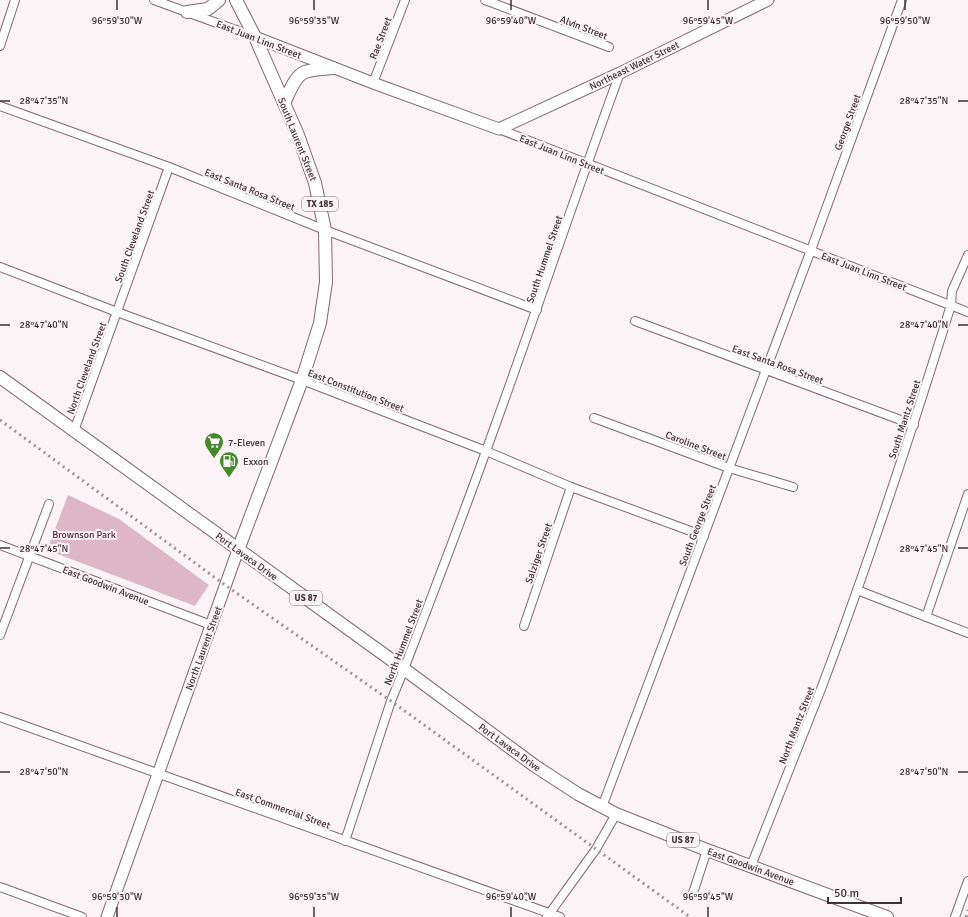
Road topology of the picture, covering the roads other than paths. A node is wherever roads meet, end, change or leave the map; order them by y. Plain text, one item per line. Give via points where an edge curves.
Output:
1 (15, 0) edge
2 (154, 0) edge
3 (219, 0) edge
4 (236, 0) edge
5 (405, 0) edge
6 (485, 0) edge
7 (768, 0) edge
8 (902, 0) edge
9 (187, 12) junction
10 (254, 37) junction
11 (0, 46) edge
12 (609, 47) dead end
13 (333, 68) junction
14 (620, 73) junction
15 (373, 83) junction
16 (284, 103) junction
17 (0, 106) edge
18 (499, 129) junction
19 (586, 164) junction
20 (169, 167) junction
21 (325, 230) junction
22 (811, 250) junction
23 (968, 255) edge
24 (0, 267) edge
25 (951, 305) junction
26 (537, 310) junction
27 (117, 312) junction
28 (968, 312) edge
29 (635, 321) dead end
30 (766, 370) junction
31 (0, 377) edge
32 (302, 380) junction
33 (594, 418) dead end
34 (914, 425) junction
35 (74, 431) junction
36 (486, 451) junction
37 (729, 468) junction
38 (571, 487) junction
39 (793, 487) dead end
40 (968, 494) edge
41 (49, 504) dead end
42 (704, 536) junction
43 (0, 546) edge
44 (238, 550) junction
45 (29, 556) junction
46 (857, 590) junction
47 (926, 617) junction
48 (211, 625) junction
49 (524, 626) dead end
50 (968, 633) edge
51 (0, 635) edge
52 (404, 669) junction
53 (0, 717) edge
54 (158, 772) junction
55 (602, 807) junction
56 (616, 814) junction
57 (345, 841) junction
58 (707, 850) junction
59 (751, 866) junction
60 (968, 881) edge
61 (0, 887) edge
62 (693, 893) dead end
63 (548, 915) edge
64 (82, 917) edge
65 (107, 917) edge
66 (560, 917) edge
67 (888, 917) edge
68 (955, 917) edge

1 - 11 street
2 - 9 street, East Juan Linn Street
3 - 9 main road via 208,9
4 - 10 main road, South Laurent Street / TX 185
5 - 15 street, Rae Street
6 - 12 street, Alvin Street
7 - 14 street, Northeast Water Street
8 - 22 street, George Street
9 - 10 street, East Juan Linn Street
10 - 13 street, East Juan Linn Street
10 - 16 main road, South Laurent Street / TX 185
13 - 15 street, East Juan Linn Street
13 - 16 main road via 305,72 298,77
14 - 18 street, Northeast Water Street
14 - 19 street, South Hummel Street
15 - 18 street, East Juan Linn Street
16 - 21 main road, South Laurent Street / TX 185 via 316,183
17 - 20 street, East Santa Rosa Street
18 - 19 street, East Juan Linn Street
19 - 22 street, East Juan Linn Street
19 - 26 street, South Hummel Street
20 - 21 street, East Santa Rosa Street
20 - 27 street, South Cleveland Street
21 - 26 street, East Santa Rosa Street
21 - 32 main road, South Laurent Street / TX 185 via 326,282 320,323
22 - 25 street, East Juan Linn Street
22 - 30 street, South George Street
23 - 25 street, South Mantz Street via 952,291
24 - 27 street, East Constitution Street
25 - 28 street, East Juan Linn Street
25 - 34 street, South Mantz Street
26 - 36 street, South Hummel Street
27 - 32 street, East Constitution Street
27 - 35 street, North Cleveland Street
29 - 30 street, East Santa Rosa Street
30 - 34 street, East Santa Rosa Street
30 - 37 street, South George Street
31 - 35 main road, Port Lavaca Drive / US 87
32 - 36 street, East Constitution Street
32 - 44 main road, North Laurent Street / TX 185
33 - 37 street, Caroline Street
34 - 46 street, South Mantz Street
35 - 44 main road, Port Lavaca Drive / US 87
36 - 38 street, East Constitution Street
36 - 52 street, North Hummel Street
37 - 39 street, Caroline Street
37 - 42 street, South George Street
38 - 42 street, East Constitution Street
38 - 49 street, Salziger Street
40 - 47 street
41 - 45 street
42 - 55 street, South George Street
43 - 45 street, East Goodwin Avenue
44 - 48 street, North Laurent Street / TX 185
44 - 52 main road, Port Lavaca Drive / US 87
45 - 48 street, East Goodwin Avenue
45 - 51 street
46 - 47 street
46 - 59 street, North Mantz Street
47 - 50 street
48 - 54 street, North Laurent Street / TX 185
52 - 55 main road, Port Lavaca Drive / US 87 via 536,766
52 - 57 street, North Hummel Street
53 - 54 street, East Commercial Street
54 - 57 street, East Commercial Street
54 - 65 street, North Laurent Street / TX 185
55 - 56 main road, Port Lavaca Drive / US 87
56 - 58 main road, East Goodwin Avenue / US 87
56 - 63 street via 596,850
57 - 63 street, East Commercial Street
58 - 59 main road, East Goodwin Avenue / US 87
58 - 62 street
59 - 67 main road, East Goodwin Avenue / US 87
60 - 68 street
61 - 64 street
63 - 66 street, East Commercial Street

